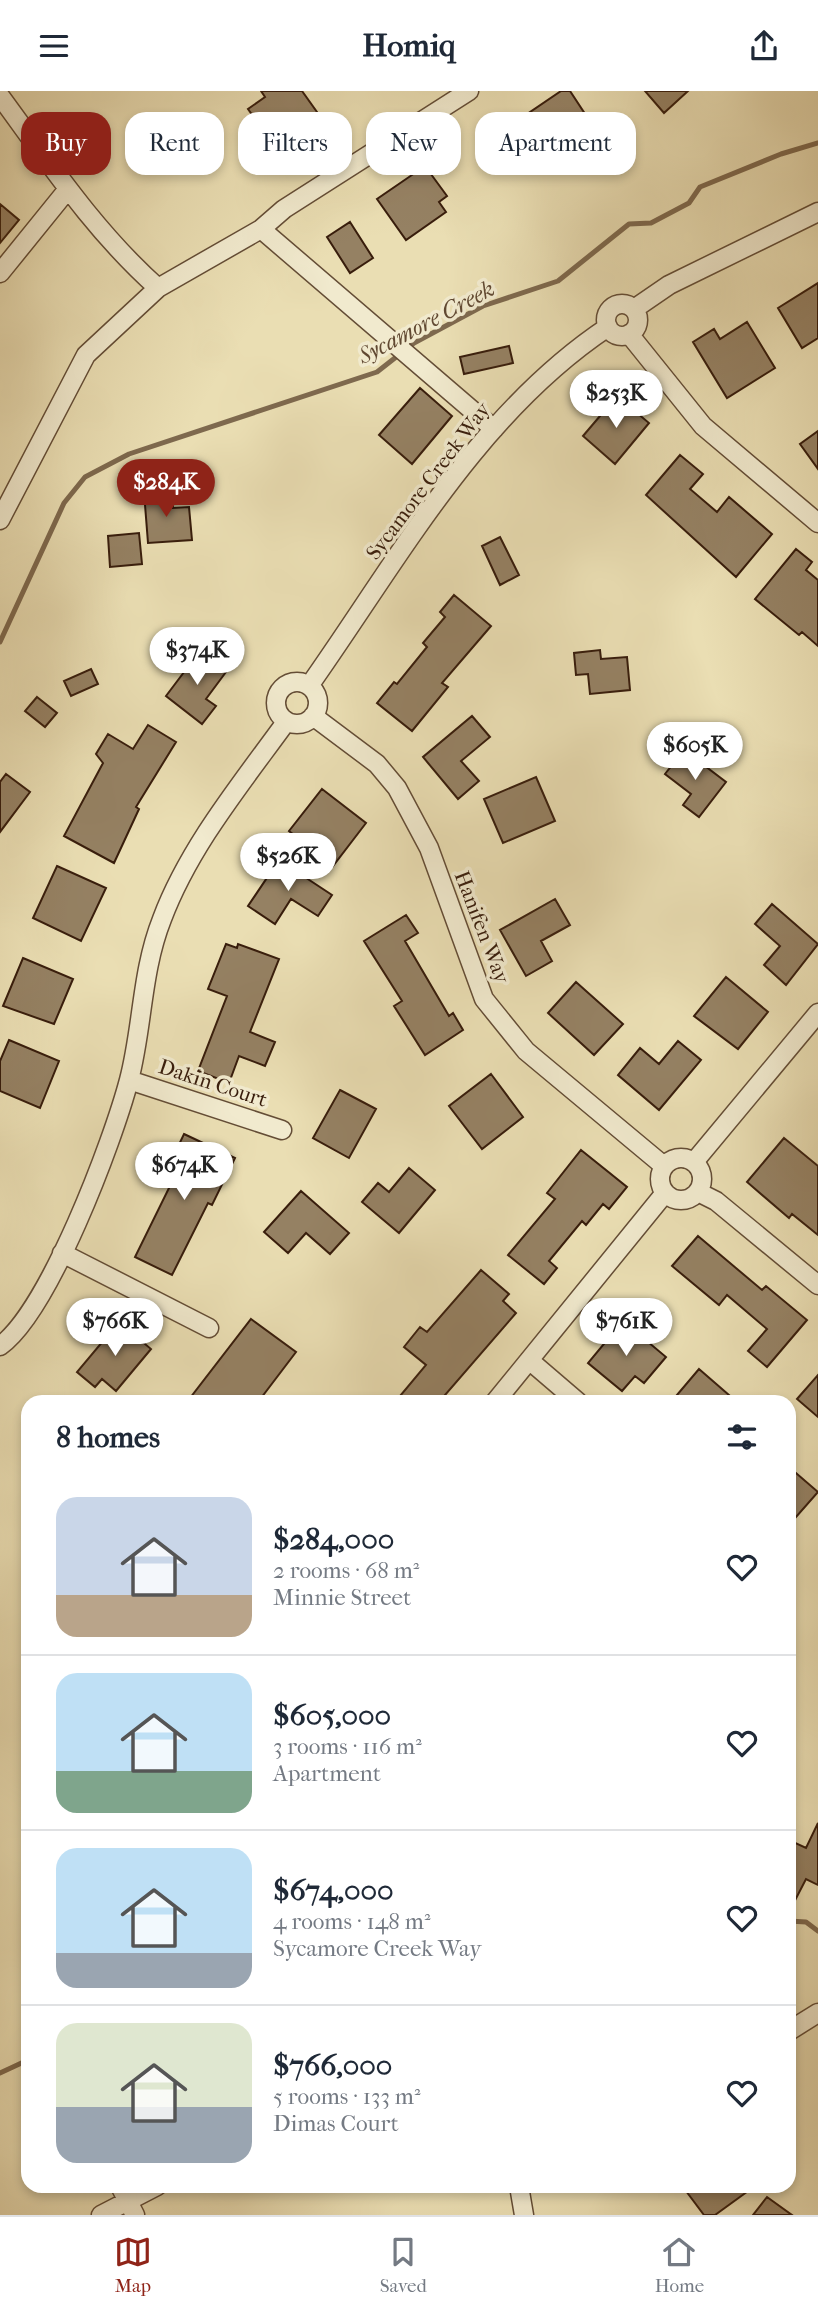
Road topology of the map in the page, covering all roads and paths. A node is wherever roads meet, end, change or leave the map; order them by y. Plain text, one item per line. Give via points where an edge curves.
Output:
1 (469, 91) edge
2 (0, 96) edge
3 (68, 189) junction
4 (818, 212) edge
5 (261, 229) junction
6 (0, 272) edge
7 (158, 288) junction
8 (634, 309) junction
9 (608, 327) junction
10 (629, 334) junction
11 (494, 429) junction
12 (0, 520) edge
13 (818, 523) edge
14 (309, 685) junction
15 (313, 716) junction
16 (286, 722) junction
17 (818, 1013) edge
18 (129, 1080) junction
19 (282, 1130) dead end
20 (694, 1162) junction
21 (664, 1166) junction
22 (698, 1192) junction
23 (665, 1193) junction
24 (62, 1253) junction
25 (818, 1285) edge
26 (209, 1328) dead end
27 (0, 1346) edge
28 (529, 1360) junction
29 (501, 1395) edge
30 (570, 1395) edge
31 (818, 2013) edge
32 (796, 2027) edge
33 (124, 2193) edge
34 (149, 2193) edge
35 (520, 2193) edge
36 (132, 2209) edge
37 (101, 2215) edge
38 (524, 2215) edge

1 - 5 street via 284,209
2 - 3 street
3 - 6 street
3 - 7 street via 123,256
4 - 8 street via 669,285
5 - 7 street
5 - 11 street
7 - 12 street via 86,355
8 - 9 street via 613,306 607,314
8 - 10 street via 638,321
9 - 10 street via 618,335
9 - 11 street, Sycamore Creek Way via 562,359
10 - 13 street via 703,426
11 - 14 street, Sycamore Creek Way via 418,528
14 - 15 street via 318,699
14 - 16 street via 290,682 279,690 276,709
15 - 16 street via 299,724
15 - 21 street, Hanifen Way via 377,764 402,797 429,848 484,999 526,1051
16 - 18 street via 205,836 162,916 148,957
17 - 20 street
18 - 19 street, Dakin Court
18 - 24 street
20 - 21 street via 674,1159
20 - 22 street via 702,1175
21 - 23 street via 660,1179
22 - 23 street via 683,1200
22 - 25 street via 716,1201
23 - 28 street
24 - 26 street
24 - 27 street via 37,1301
28 - 29 street
28 - 30 street
31 - 32 street
33 - 36 street
34 - 36 street
35 - 38 street
36 - 37 street

